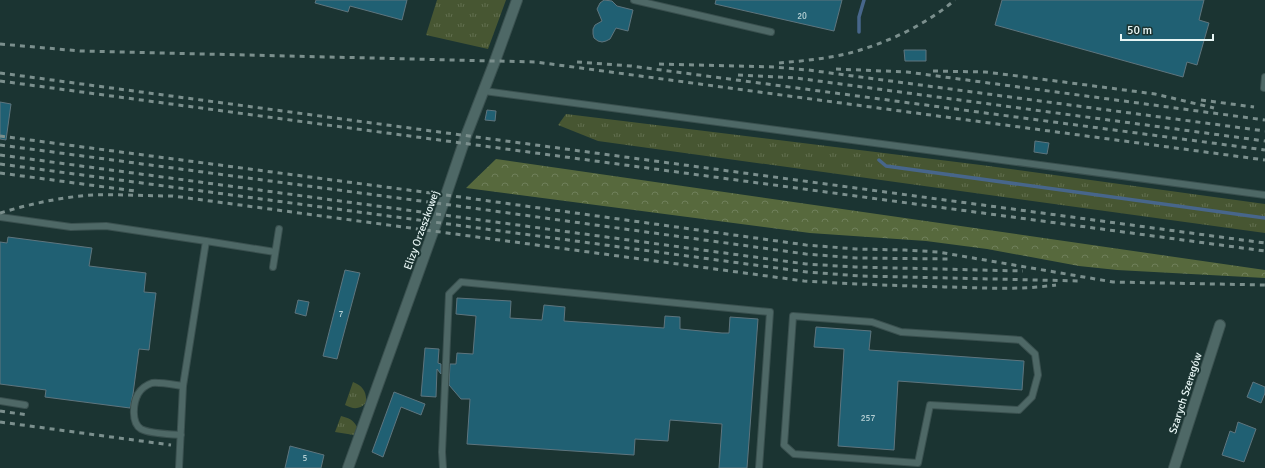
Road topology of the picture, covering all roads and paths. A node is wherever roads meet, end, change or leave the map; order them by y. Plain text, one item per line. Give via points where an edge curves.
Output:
1 (517, 0) edge
2 (634, 0) edge
3 (771, 32) dead end
4 (1265, 77) edge
5 (1264, 88) dead end
6 (484, 91) junction
7 (1265, 195) edge
8 (0, 217) edge
9 (279, 229) dead end
10 (206, 241) junction
11 (275, 252) junction
12 (273, 267) dead end
13 (1220, 325) dead end
14 (183, 386) junction
15 (0, 401) edge
16 (25, 405) dead end
17 (181, 435) junction
18 (890, 465) edge
19 (918, 466) edge
20 (179, 468) edge
21 (348, 468) edge
22 (443, 468) edge
23 (759, 468) edge
24 (1174, 468) edge

1 - 6 street, Elizy Orzeszkowej
2 - 3 lane
4 - 5 lane
6 - 7 lane
6 - 21 street, Elizy Orzeszkowej
8 - 10 lane via 71,227 106,226
9 - 11 lane
10 - 11 lane
10 - 14 lane
11 - 12 lane
13 - 24 street, Szarych Szeregów
14 - 17 lane
14 - 17 lane via 153,383 144,387 137,395 134,409 134,420 140,428
15 - 16 lane
17 - 20 lane
18 - 19 lane
18 - 19 lane via 794,454 784,445 793,316 872,322 901,332 1020,340 1035,354 1038,375 1032,397 1020,410 930,405
22 - 23 lane via 449,294 461,282 770,312

